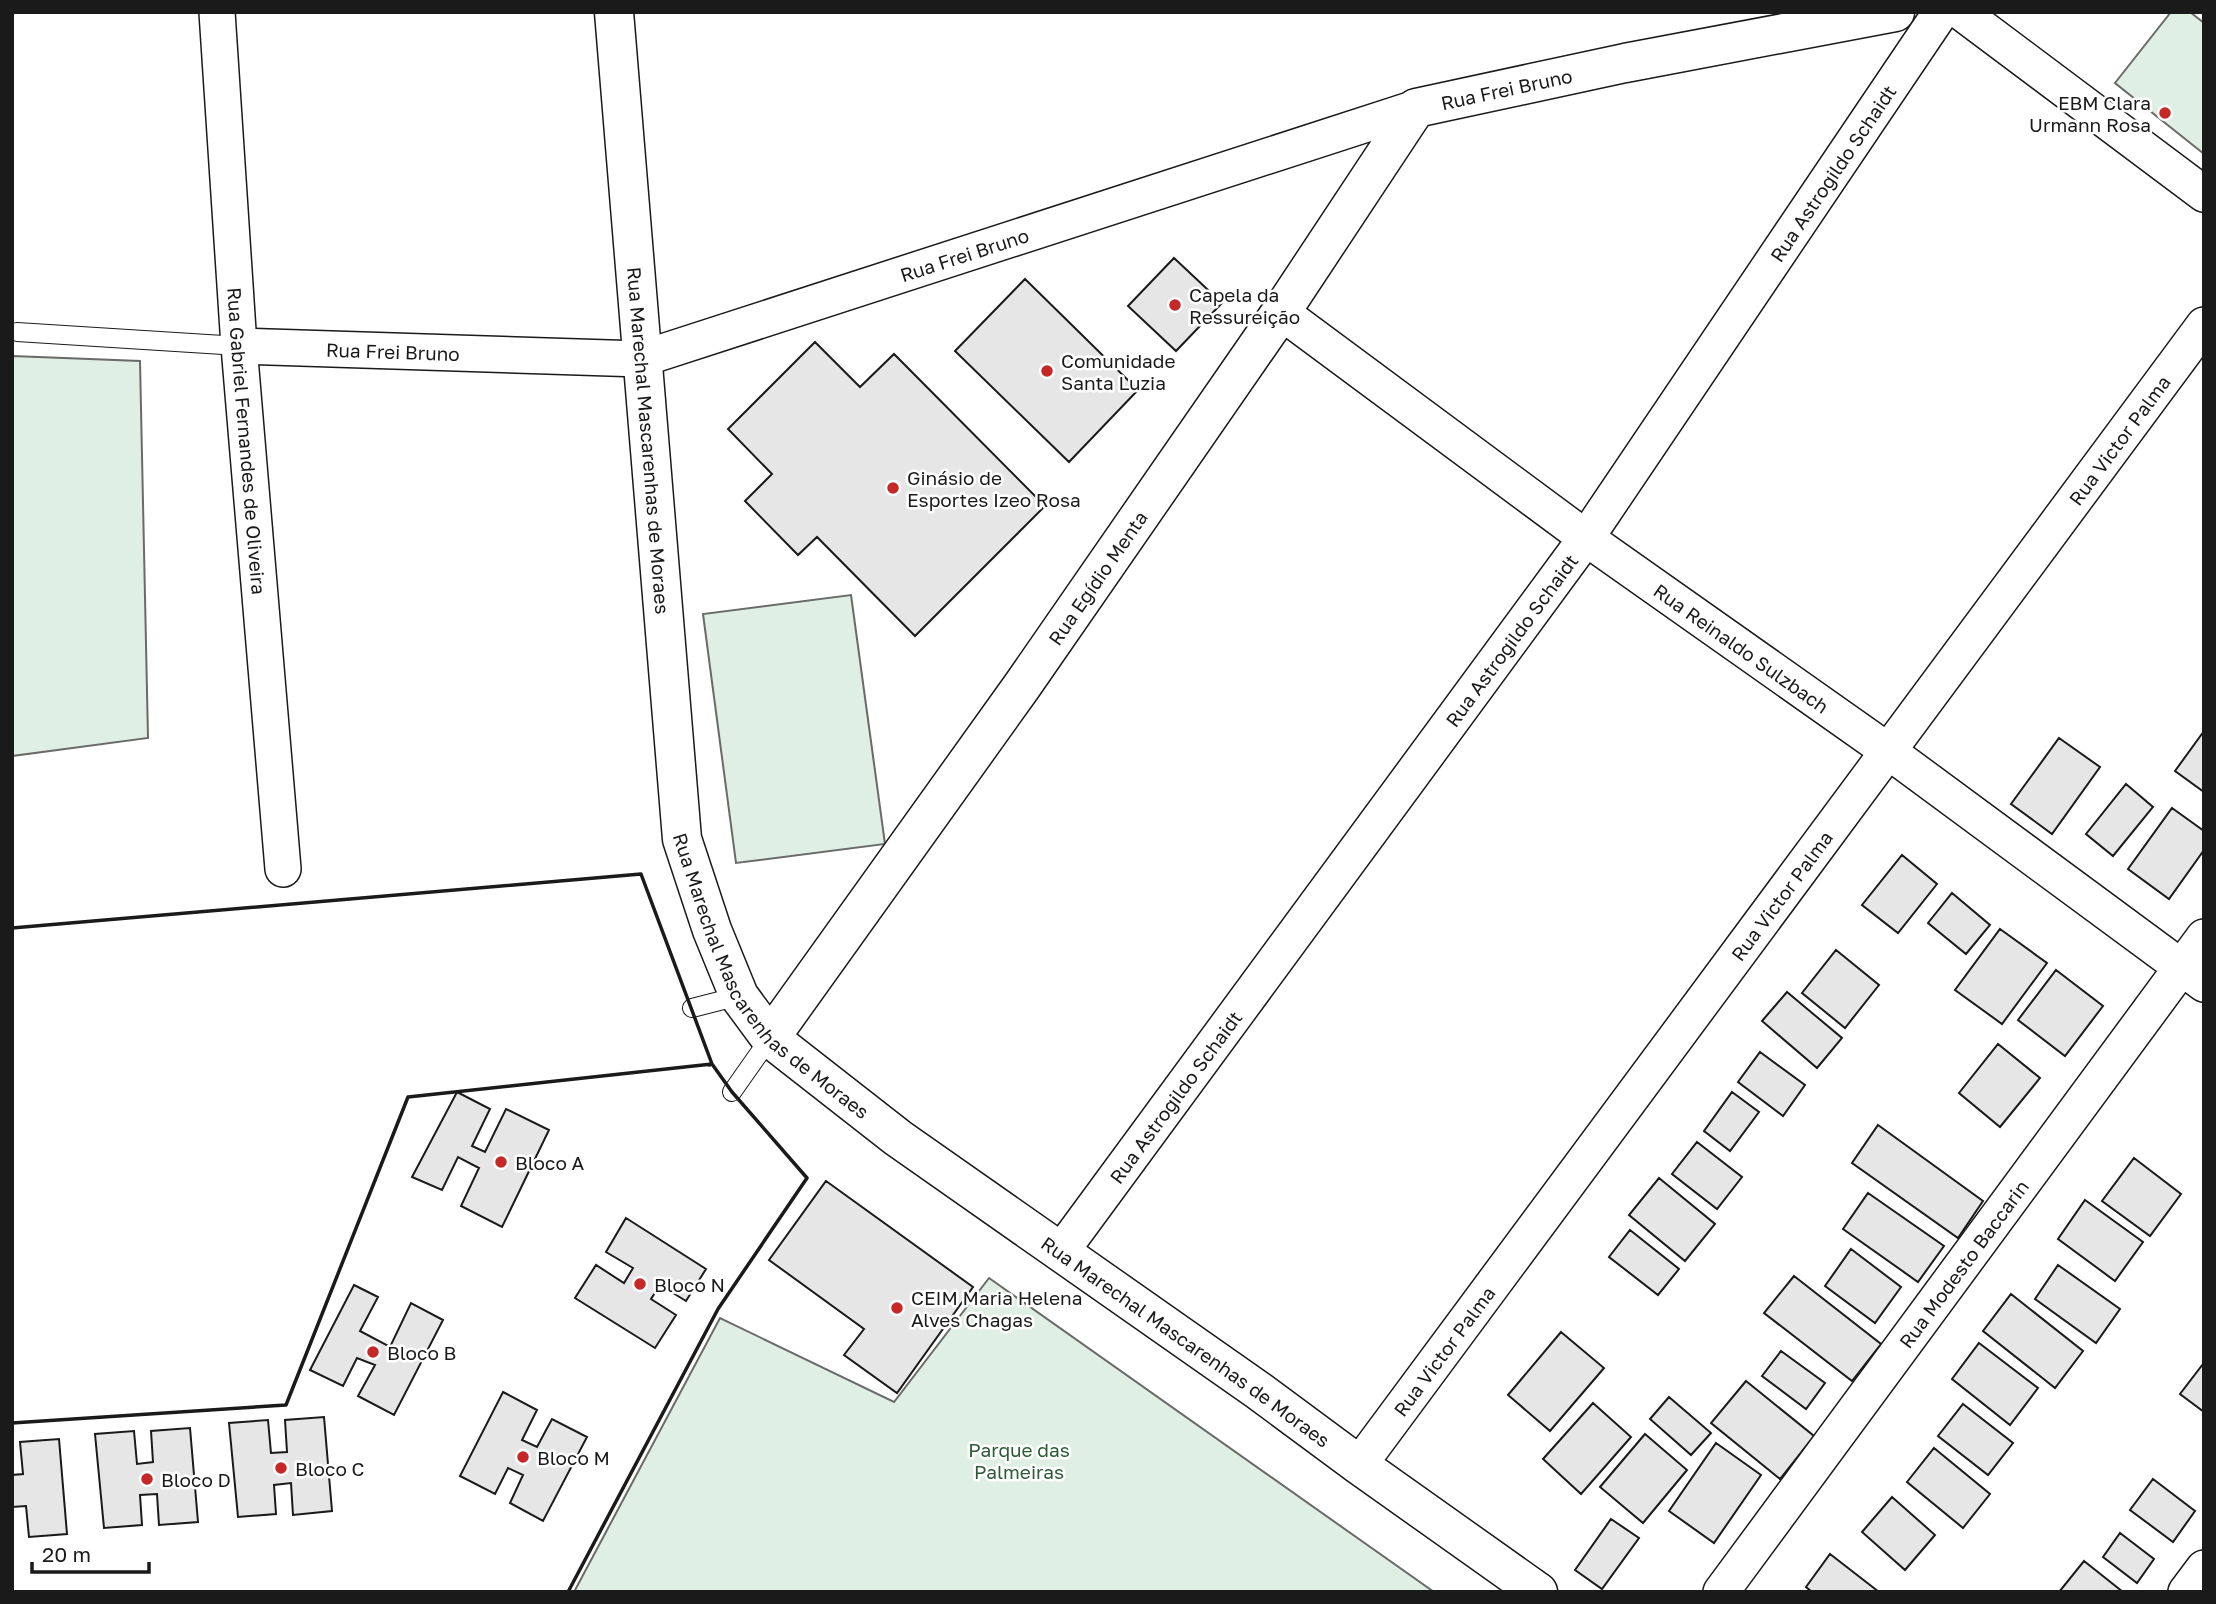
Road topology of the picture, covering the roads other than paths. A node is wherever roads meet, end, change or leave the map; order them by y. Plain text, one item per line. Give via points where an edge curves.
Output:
1 (217, 12) edge
2 (614, 12) edge
3 (1895, 12) edge
4 (1941, 12) edge
5 (1961, 12) edge
6 (1416, 108) junction
7 (2204, 194) edge
8 (1281, 312) junction
9 (2204, 325) edge
10 (17, 332) dead end
11 (239, 346) junction
12 (641, 359) junction
13 (1586, 538) junction
14 (1888, 751) junction
15 (283, 869) dead end
16 (2204, 937) edge
17 (2193, 976) edge
18 (739, 996) junction
19 (692, 1008) dead end
20 (770, 1038) junction
21 (732, 1092) dead end
22 (1060, 1253) junction
23 (1359, 1465) junction
24 (2204, 1568) edge
25 (1538, 1592) edge
26 (1721, 1592) edge
27 (2186, 1592) edge

1 - 11 street, Rua Gabriel Fernandes de Oliveira
2 - 12 street, Rua Marechal Mascarenhas de Moraes
3 - 6 street, Rua Frei Bruno via 1625,62
4 - 13 street, Rua Astrogildo Schaidt
5 - 7 street
6 - 8 street, Rua Egídio Menta
6 - 12 street, Rua Frei Bruno
8 - 13 street, Rua Reinaldo Sulzbach
8 - 20 street, Rua Egídio Menta via 1014,698
9 - 14 street, Rua Victor Palma
10 - 11 lane, Rua Frei Bruno
11 - 12 street, Rua Frei Bruno
11 - 15 street, Rua Gabriel Fernandes de Oliveira
12 - 18 street, Rua Marechal Mascarenhas de Moraes via 682,839
13 - 14 street, Rua Reinaldo Sulzbach
13 - 22 street, Rua Astrogildo Schaidt
14 - 17 street, Rua Reinaldo Sulzbach
14 - 23 street, Rua Victor Palma
16 - 17 street, Rua Modesto Baccarin
17 - 26 street, Rua Modesto Baccarin
18 - 19 lane
18 - 20 street, Rua Marechal Mascarenhas de Moraes
20 - 21 lane
20 - 22 street, Rua Marechal Mascarenhas de Moraes via 898,1138
22 - 23 street, Rua Marechal Mascarenhas de Moraes
23 - 25 street, Rua Marechal Mascarenhas de Moraes
24 - 27 street

